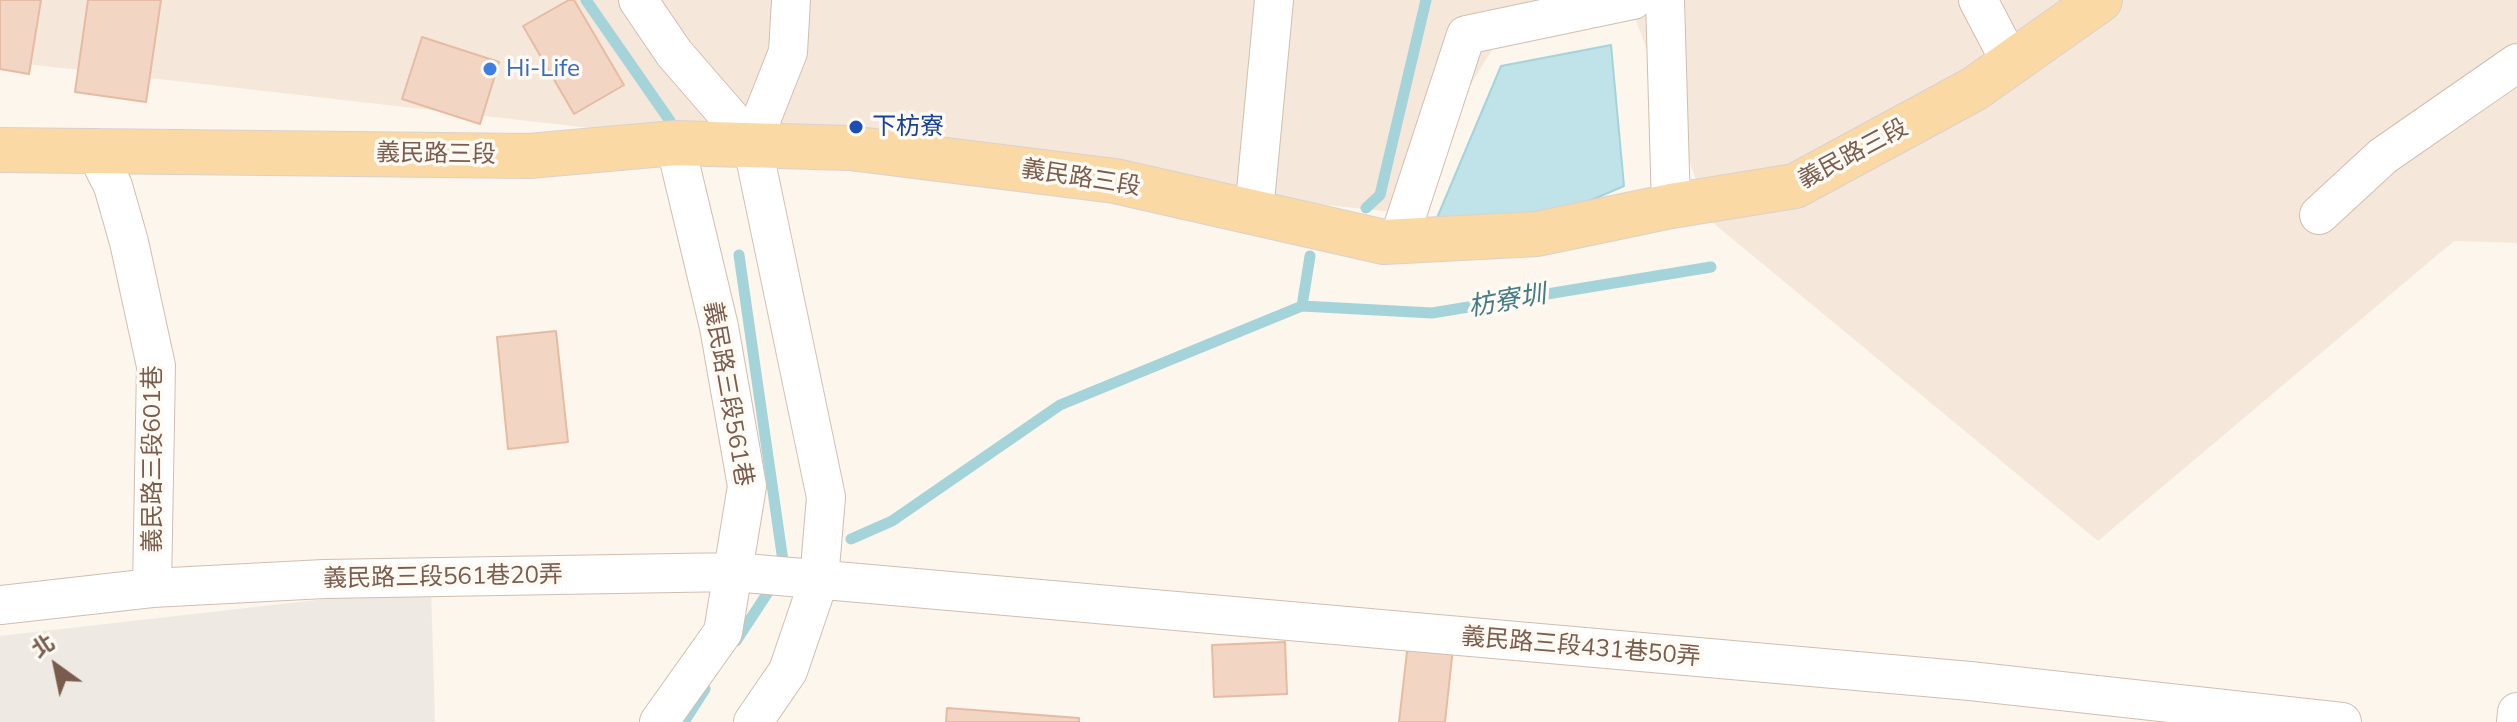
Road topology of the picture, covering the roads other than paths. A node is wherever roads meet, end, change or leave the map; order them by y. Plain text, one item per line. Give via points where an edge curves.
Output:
1 (638, 0) edge
2 (791, 0) edge
3 (1274, 0) edge
4 (1633, 0) edge
5 (1665, 0) edge
6 (1978, 0) edge
7 (2100, 0) edge
8 (2011, 63) junction
9 (2517, 63) edge
10 (675, 143) junction
11 (752, 143) junction
12 (94, 148) junction
13 (0, 150) edge
14 (1671, 206) junction
15 (1254, 212) junction
16 (2319, 215) dead end
17 (1398, 242) junction
18 (734, 572) junction
19 (819, 580) junction
20 (152, 588) junction
21 (0, 605) edge
22 (2517, 712) edge
23 (659, 722) edge
24 (753, 722) edge
25 (2342, 722) edge
26 (2516, 722) edge

1 - 11 lane via 674,53
2 - 11 lane via 788,52
3 - 15 lane
4 - 17 lane via 1466,35
5 - 14 lane
6 - 8 lane
7 - 8 main road, 義民路三段
8 - 14 main road, 義民路三段 via 1974,89 1795,186
9 - 16 lane via 2383,156
10 - 11 main road, 義民路三段
10 - 12 main road, 義民路三段 via 529,156
10 - 18 lane, 義民路三段561巷 via 719,327 747,486
11 - 15 main road, 義民路三段 via 850,148 1115,181
11 - 19 lane via 826,497
12 - 13 main road, 義民路三段
12 - 20 lane, 義民路三段601巷 via 113,186 129,242 156,366
14 - 17 main road, 義民路三段 via 1537,234
15 - 17 main road, 義民路三段
18 - 19 lane, 義民路三段561巷20弄
18 - 20 lane, 義民路三段561巷20弄 via 324,579
18 - 23 lane, 義民路三段561巷 via 723,632
19 - 24 lane via 788,671
19 - 25 lane, 義民路三段431巷50弄 via 1970,681
20 - 21 lane, 義民路三段561巷20弄
22 - 26 lane

